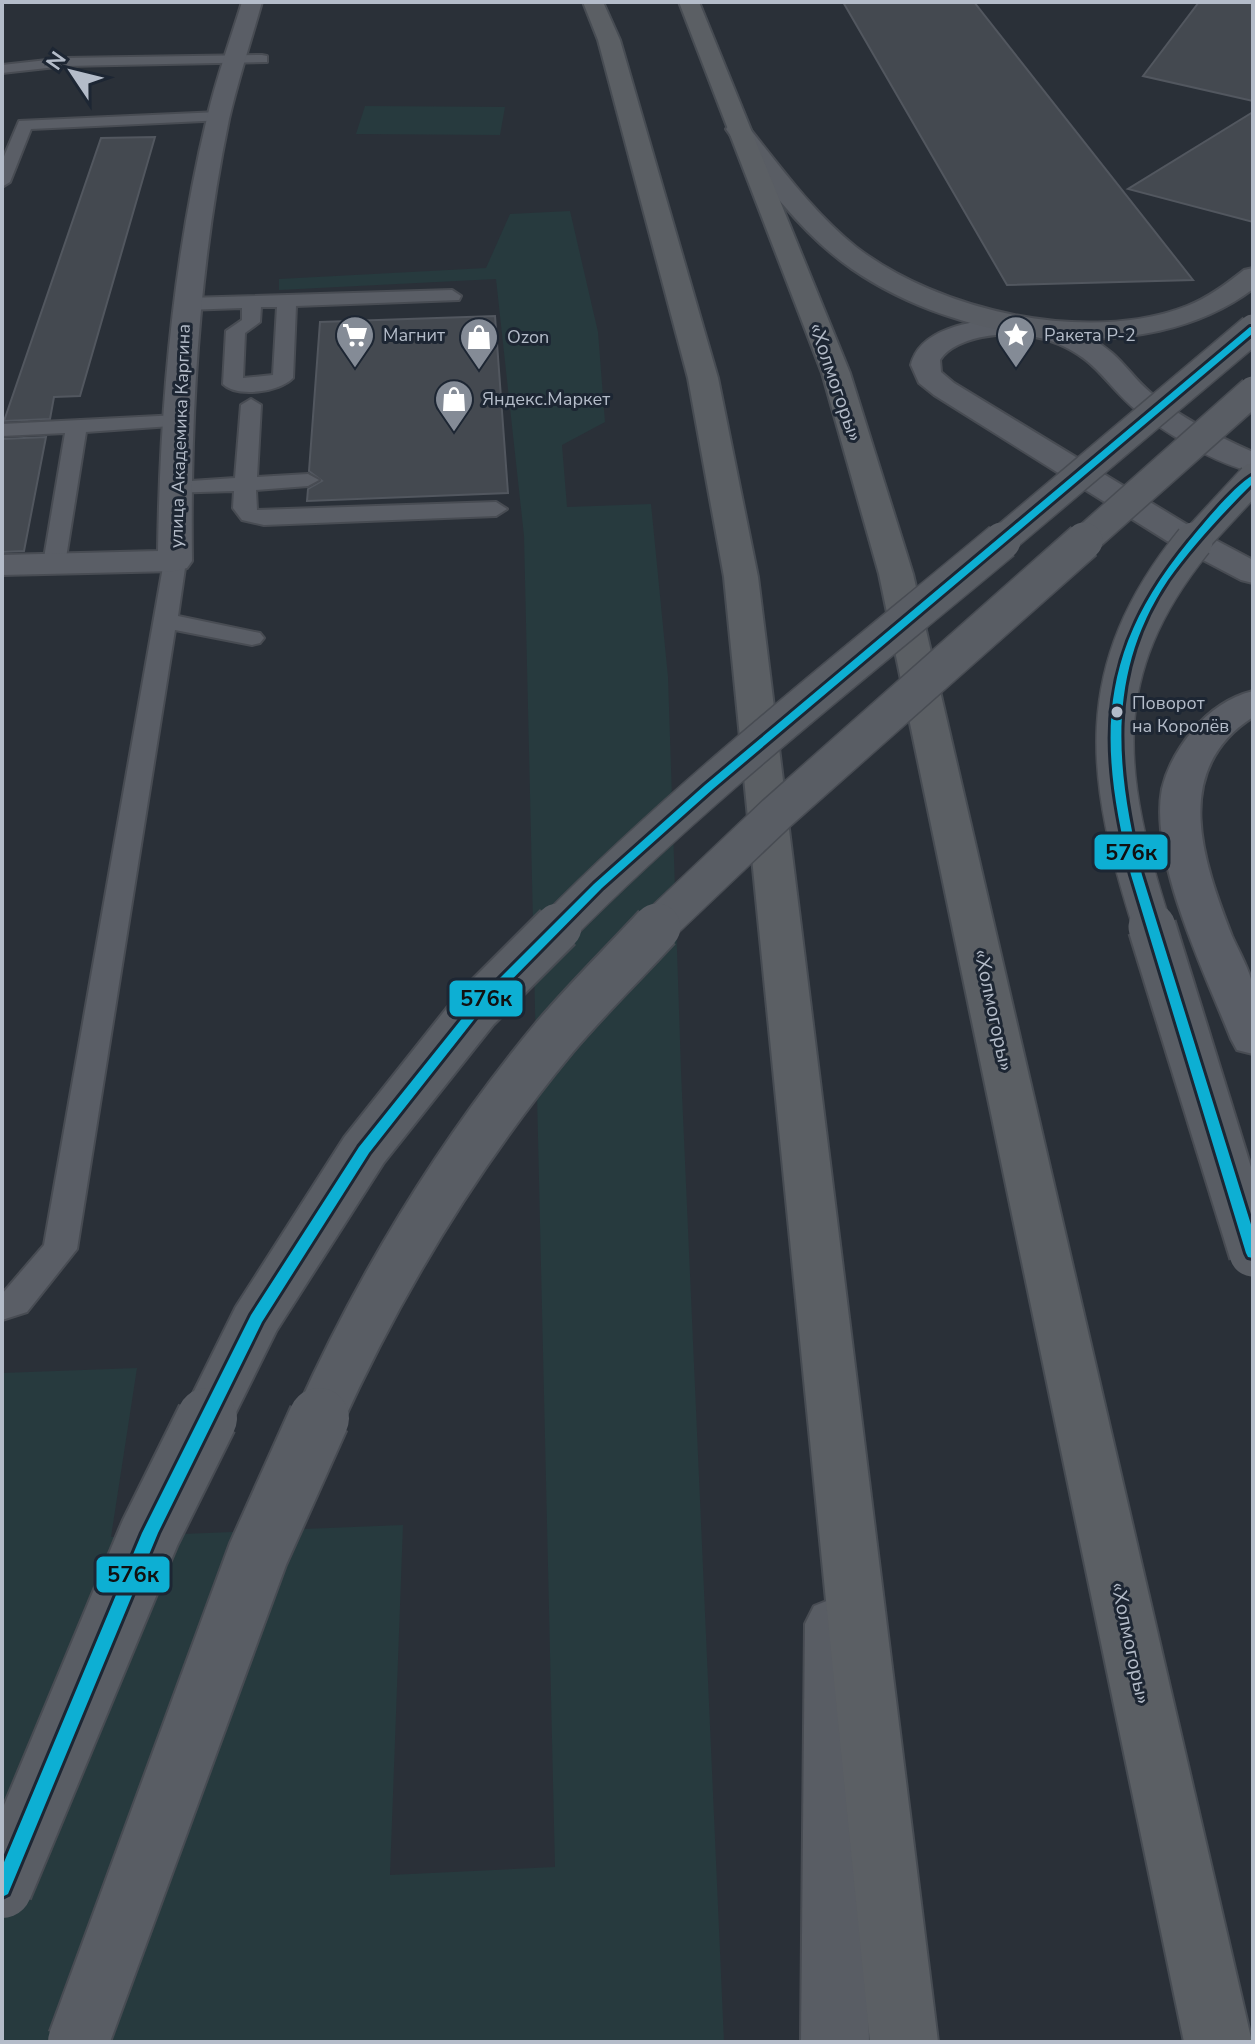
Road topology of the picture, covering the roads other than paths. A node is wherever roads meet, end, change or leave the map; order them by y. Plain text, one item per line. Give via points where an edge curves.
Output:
1 (252, 2) edge
2 (593, 2) edge
3 (689, 2) edge
4 (249, 59) junction
5 (2, 69) edge
6 (219, 117) junction
7 (738, 129) junction
8 (2, 182) edge
9 (1253, 276) edge
10 (452, 296) dead end
11 (287, 301) junction
12 (252, 302) junction
13 (186, 304) junction
14 (1038, 326) junction
15 (1253, 329) edge
16 (1253, 391) edge
17 (251, 405) dead end
18 (178, 421) junction
19 (76, 427) junction
20 (2, 430) edge
21 (1253, 463) edge
22 (1253, 478) edge
23 (308, 480) dead end
24 (245, 484) junction
25 (176, 488) junction
26 (496, 509) dead end
27 (175, 561) junction
28 (54, 564) junction
29 (2, 565) edge
30 (1253, 573) edge
31 (165, 621) junction
32 (252, 638) dead end
33 (1253, 702) edge
34 (1253, 1039) edge
35 (1253, 1253) edge
36 (2, 1307) edge
37 (834, 1406) junction
38 (2, 1888) edge
39 (78, 2042) edge
40 (835, 2042) edge
41 (904, 2042) edge
42 (1218, 2042) edge

1 - 4 street, улица Академика Каргина
2 - 37 highway via 637,133 703,378 741,577
3 - 7 highway, «Холмогоры»
4 - 5 lane via 65,62
4 - 6 street, улица Академика Каргина
6 - 8 lane via 25,124
6 - 13 street, улица Академика Каргина
7 - 14 main road via 805,212 861,263 947,304
7 - 42 highway, «Холмогоры» via 836,373 896,574
9 - 14 main road via 1219,301 1175,319 1118,329
10 - 11 lane
11 - 12 lane
11 - 12 lane via 283,378 271,384 233,384 236,331 251,322
12 - 13 lane
13 - 18 street, улица Академика Каргина
14 - 21 street via 1086,348 1166,418
14 - 30 street via 1003,326 954,337 937,345 925,367 944,389 1179,534
15 - 38 main road, bridge via 709,787 598,886 476,1009 364,1150 256,1319 150,1533
16 - 39 main road, bridge via 669,914 554,1038 449,1177 353,1343 258,1554
17 - 24 lane
18 - 19 lane
18 - 25 street, улица Академика Каргина
19 - 20 lane
19 - 28 lane
22 - 35 main road, bridge via 1208,523 1156,589 1126,655 1113,734 1124,829
23 - 24 lane
24 - 25 lane
24 - 26 lane via 244,508 264,518
25 - 27 street, улица Академика Каргина
27 - 28 street, улица Академика Каргина
27 - 31 lane
28 - 29 street, улица Академика Каргина
31 - 32 lane
31 - 36 lane via 60,1249 15,1303
33 - 34 street via 1220,721 1199,744 1179,806 1185,851 1205,916
37 - 40 main road
37 - 41 highway

